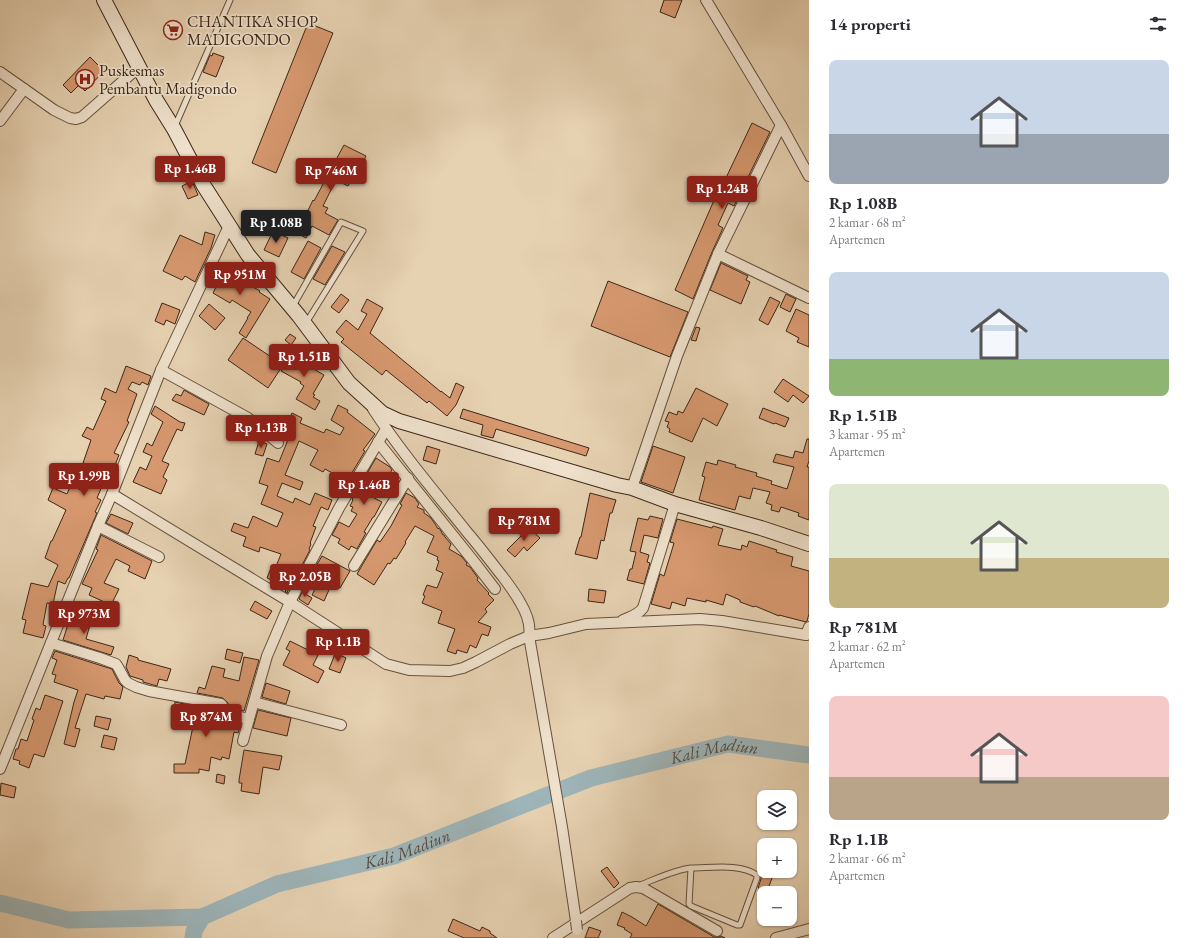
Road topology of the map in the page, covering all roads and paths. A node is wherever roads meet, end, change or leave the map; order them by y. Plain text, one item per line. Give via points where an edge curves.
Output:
1 (104, 0) edge
2 (230, 0) edge
3 (706, 0) edge
4 (139, 67) junction
5 (0, 72) edge
6 (24, 89) junction
7 (0, 121) edge
8 (782, 125) junction
9 (174, 129) junction
10 (809, 176) edge
11 (229, 226) junction
12 (718, 254) junction
13 (809, 298) edge
14 (292, 307) junction
15 (305, 324) junction
16 (161, 370) junction
17 (368, 401) junction
18 (386, 429) junction
19 (278, 442) dead end
20 (378, 442) junction
21 (408, 478) junction
22 (632, 488) junction
23 (112, 494) junction
24 (675, 504) junction
25 (98, 526) junction
26 (809, 544) edge
27 (159, 558) dead end
28 (354, 566) dead end
29 (495, 589) dead end
30 (290, 602) junction
31 (617, 623) junction
32 (809, 627) edge
33 (529, 636) junction
34 (51, 642) junction
35 (254, 702) junction
36 (249, 719) junction
37 (341, 725) dead end
38 (243, 741) dead end
39 (0, 769) edge
40 (691, 868) junction
41 (636, 887) junction
42 (809, 929) edge
43 (577, 930) edge
44 (717, 931) dead end
45 (553, 938) edge
46 (776, 938) edge

1 - 4 main road
2 - 9 lane
3 - 8 street
4 - 6 street via 82,117 76,119 54,110
4 - 9 main road
5 - 6 street
6 - 7 street
8 - 10 street
8 - 12 street
9 - 11 main road via 204,186
11 - 14 main road via 248,255
11 - 16 street
12 - 13 street
12 - 22 street via 677,356
14 - 15 main road
14 - 15 lane via 342,222 363,231
15 - 17 main road via 349,383
16 - 19 street via 248,418
16 - 23 street
17 - 18 street
17 - 22 main road via 382,413 399,421
18 - 20 street
18 - 33 street via 516,595 528,621
20 - 21 street
20 - 30 street via 339,508
21 - 28 street
21 - 29 street
22 - 24 main road
23 - 25 street
23 - 30 street
24 - 26 main road
24 - 31 street via 642,608 640,612
25 - 27 street
25 - 34 street
30 - 33 street via 386,664 409,670 450,671 463,668
30 - 35 street via 267,656
31 - 32 street via 700,619 806,635
31 - 33 street via 586,624
33 - 43 street
34 - 36 street via 116,664 124,680 131,685 221,704 221,713
34 - 39 street
35 - 36 street
35 - 37 street
36 - 38 street
40 - 40 lane via 735,868 751,870 757,875 740,925 737,926 689,904
40 - 41 lane
41 - 44 street via 643,888
41 - 45 street via 630,888
42 - 46 street

